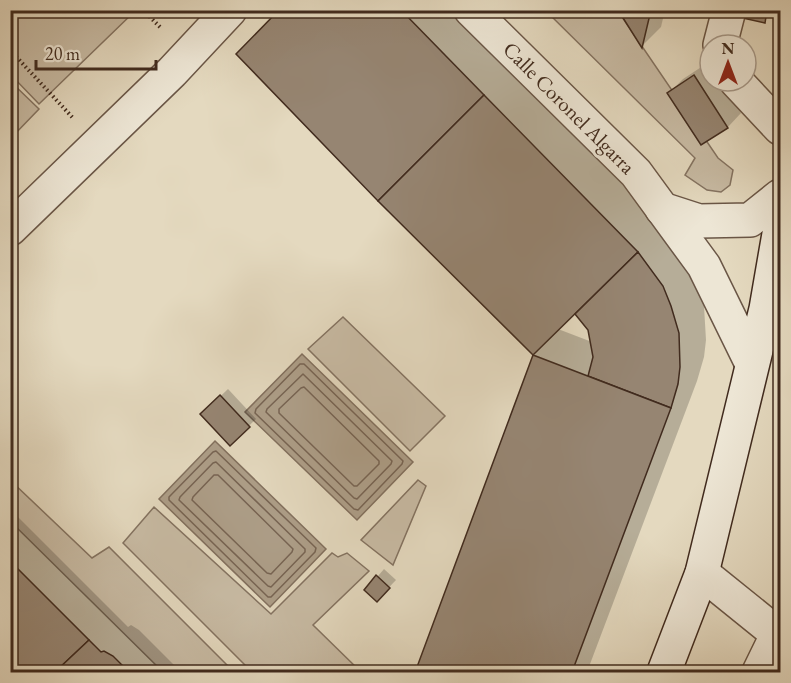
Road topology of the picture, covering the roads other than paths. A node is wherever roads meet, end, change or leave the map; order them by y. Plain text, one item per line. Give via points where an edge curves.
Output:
1 (230, 10) edge
2 (471, 10) edge
3 (729, 10) edge
4 (723, 33) edge
5 (747, 93) edge
6 (780, 128) edge
7 (780, 196) edge
8 (662, 209) junction
9 (10, 229) edge
10 (779, 241) edge
11 (752, 364) junction
12 (702, 573) junction
13 (779, 636) edge
14 (664, 672) edge
15 (759, 672) edge

1 - 9 street via 172,72
2 - 8 street, Calle Coronel Algarra via 636,173
3 - 4 street
5 - 6 street
7 - 8 street via 750,220 699,221
8 - 11 street, Calle Coronel Algarra via 704,266
10 - 11 street
11 - 12 street
12 - 13 street
12 - 14 street
13 - 15 street

